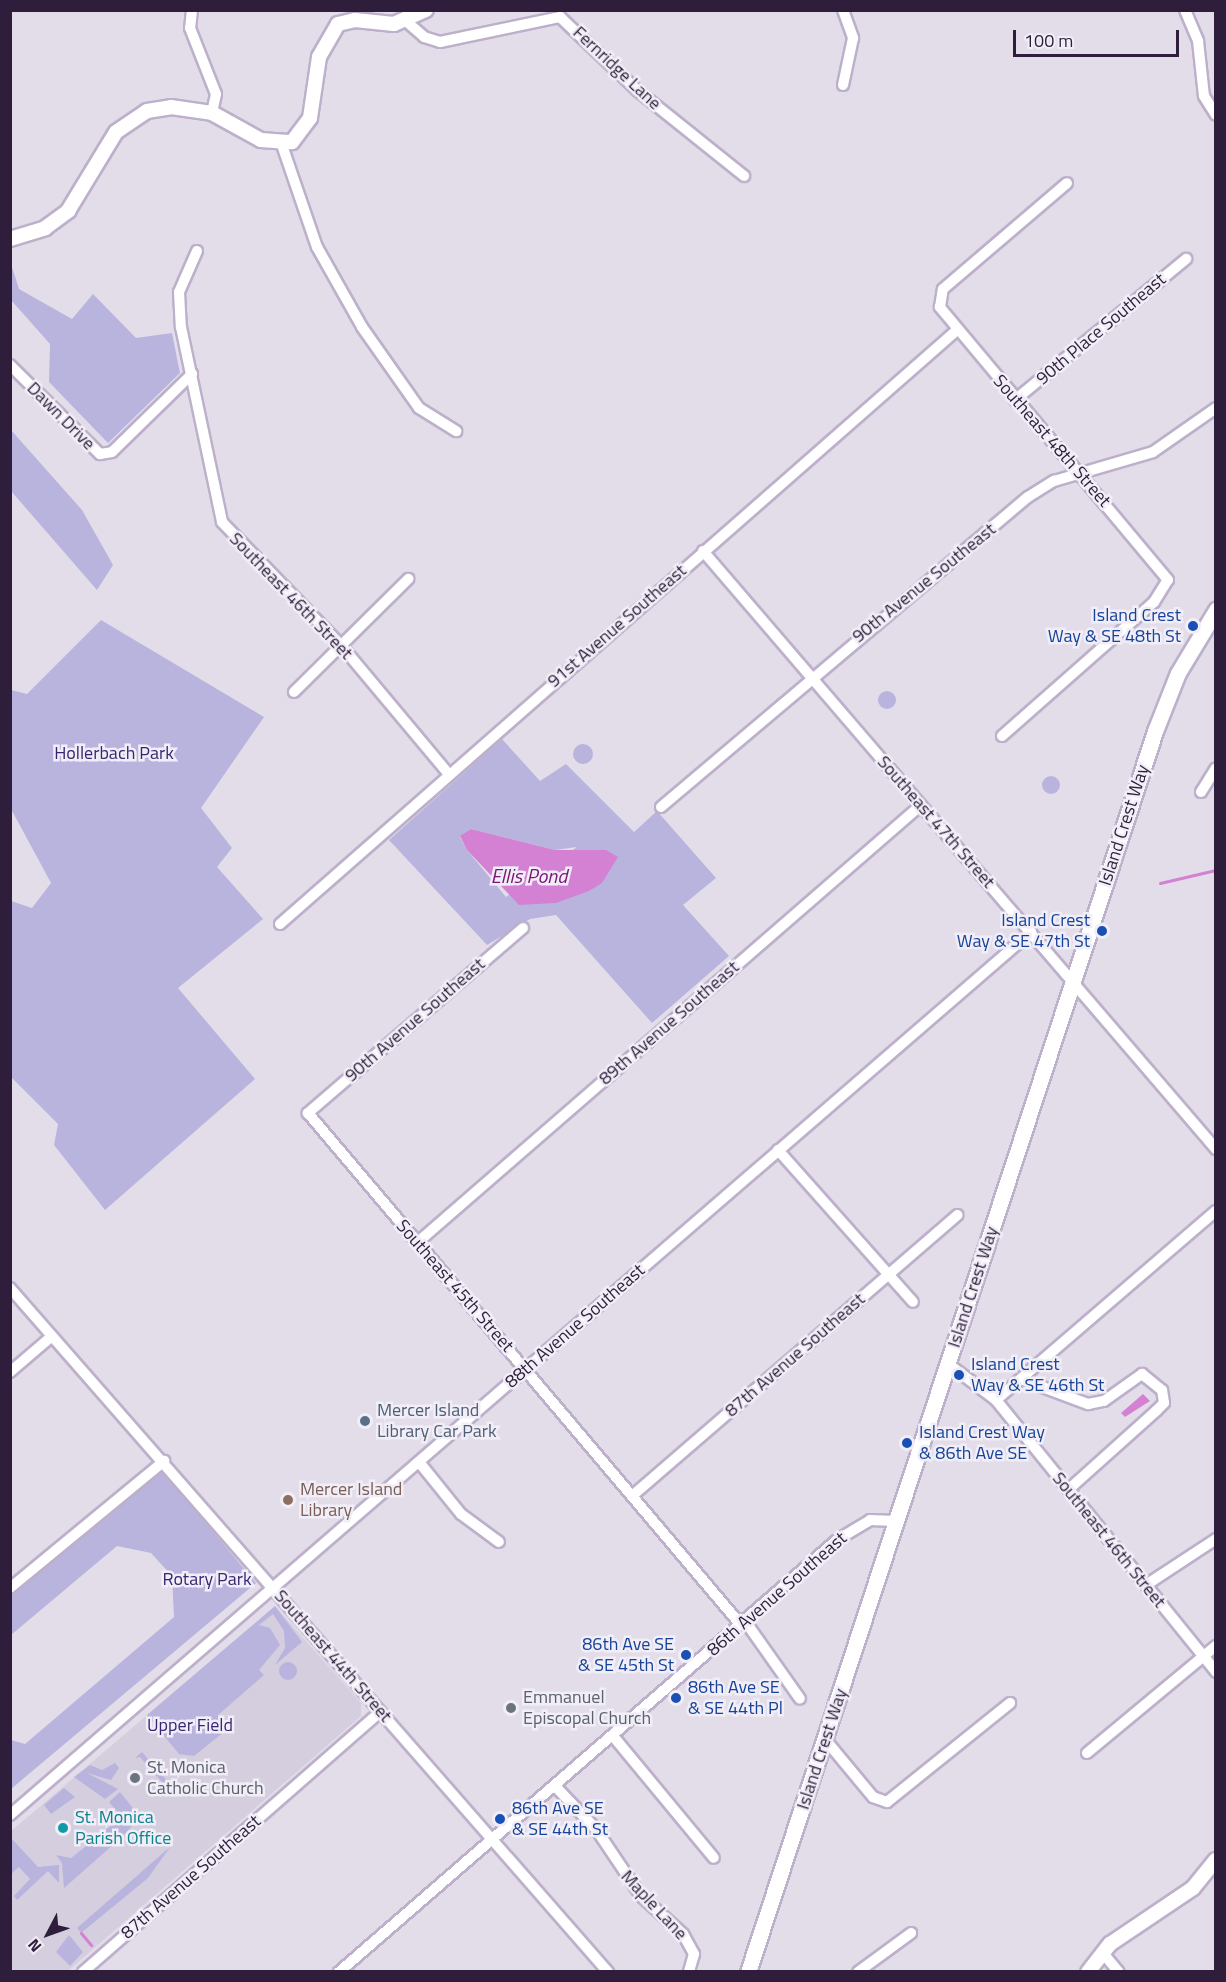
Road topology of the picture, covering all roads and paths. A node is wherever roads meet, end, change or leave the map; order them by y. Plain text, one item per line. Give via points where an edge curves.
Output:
1 (192, 10) edge
2 (426, 10) edge
3 (843, 10) edge
4 (1185, 10) edge
5 (407, 22) junction
6 (843, 85) dead end
7 (212, 113) junction
8 (1215, 115) edge
9 (282, 145) junction
10 (744, 176) dead end
11 (1067, 183) dead end
12 (10, 238) edge
13 (197, 250) dead end
14 (1186, 259) dead end
15 (957, 330) junction
16 (10, 365) edge
17 (192, 374) junction
18 (1015, 400) junction
19 (1215, 408) edge
20 (456, 431) dead end
21 (1080, 472) junction
22 (703, 551) junction
23 (408, 579) dead end
24 (1215, 610) edge
25 (1211, 629) edge
26 (340, 644) junction
27 (811, 675) junction
28 (294, 692) dead end
29 (1002, 736) dead end
30 (1215, 768) edge
31 (448, 773) junction
32 (1201, 792) dead end
33 (921, 805) junction
34 (662, 807) dead end
35 (280, 924) dead end
36 (523, 928) dead end
37 (1031, 932) junction
38 (1074, 980) junction
39 (308, 1113) joint
40 (1215, 1149) edge
41 (778, 1150) junction
42 (1215, 1211) edge
43 (958, 1215) dead end
44 (418, 1242) junction
45 (888, 1275) junction
46 (10, 1288) edge
47 (913, 1302) dead end
48 (52, 1336) junction
49 (947, 1363) junction
50 (526, 1368) junction
51 (10, 1372) edge
52 (1021, 1379) junction
53 (996, 1400) junction
54 (164, 1461) junction
55 (419, 1462) junction
56 (1069, 1489) junction
57 (632, 1496) junction
58 (896, 1521) junction
59 (1215, 1539) edge
60 (499, 1542) dead end
61 (1146, 1585) junction
62 (10, 1587) edge
63 (275, 1588) junction
64 (743, 1623) junction
65 (1215, 1646) edge
66 (1203, 1656) junction
67 (1215, 1672) edge
68 (800, 1699) dead end
69 (1010, 1703) dead end
70 (380, 1712) junction
71 (613, 1736) junction
72 (824, 1738) junction
73 (1087, 1753) dead end
74 (555, 1786) junction
75 (10, 1815) edge
76 (493, 1838) junction
77 (714, 1858) dead end
78 (1215, 1860) edge
79 (911, 1933) dead end
80 (1102, 1952) junction
81 (346, 1969) edge
82 (83, 1971) edge
83 (608, 1971) edge
84 (689, 1971) edge
85 (748, 1971) edge
86 (858, 1971) edge
87 (1088, 1971) edge
88 (1119, 1971) edge

1 - 7 street via 190,28 216,94
2 - 5 street
3 - 6 street via 853,38
4 - 8 street via 1198,41 1204,96
5 - 9 street via 355,20 338,24 319,57 306,127
5 - 10 street, Fernridge Lane via 424,37 440,42 560,17 638,91
7 - 9 street via 261,140
7 - 12 street via 171,107 136,115 116,132 68,211 45,228
9 - 20 street via 317,247 362,327 419,408
11 - 15 street, Southeast 48th Street via 943,289 938,300
13 - 17 street, Southeast 46th Street via 179,292
14 - 18 street, 90th Place Southeast
15 - 18 street, Southeast 48th Street
15 - 22 street, 91st Avenue Southeast
16 - 17 street, Dawn Drive via 100,454 112,452
17 - 26 street, Southeast 46th Street via 222,522
18 - 21 street, Southeast 48th Street
19 - 21 street, 90th Avenue Southeast via 1153,452
21 - 27 street, 90th Avenue Southeast via 1028,497
21 - 29 street, Southeast 48th Street via 1168,580 1154,602
22 - 27 street, Southeast 47th Street
22 - 31 street, 91st Avenue Southeast
23 - 26 street
24 - 25 main road, Island Crest Way
25 - 38 main road, Island Crest Way via 1160,715
26 - 28 street
26 - 31 street, Southeast 46th Street
27 - 33 street, Southeast 47th Street
27 - 34 street, 90th Avenue Southeast
30 - 32 street
31 - 35 street, 91st Avenue Southeast
33 - 37 street, Southeast 47th Street
33 - 44 street, 89th Avenue Southeast
36 - 39 street, 90th Avenue Southeast
37 - 38 street, Southeast 47th Street
37 - 41 street, 88th Avenue Southeast
38 - 40 street, Southeast 47th Street
38 - 49 main road, Island Crest Way
39 - 44 street, Southeast 45th Street
41 - 45 street
41 - 50 street, 88th Avenue Southeast
42 - 52 street
43 - 45 street, 87th Avenue Southeast
44 - 50 street, Southeast 45th Street
45 - 47 street
45 - 57 street, 87th Avenue Southeast
46 - 48 street, Southeast 44th Street
48 - 51 street
48 - 54 street, Southeast 44th Street
49 - 53 street, Southeast 46th Street
49 - 58 main road, Island Crest Way
50 - 55 street, 88th Avenue Southeast
50 - 57 street, Southeast 45th Street
52 - 53 street
52 - 56 street via 1089,1404 1104,1401 1142,1374 1162,1390 1164,1403
53 - 56 street, Southeast 46th Street
54 - 62 street
54 - 63 street, Southeast 44th Street
55 - 60 street via 461,1514
55 - 63 street, 88th Avenue Southeast
56 - 61 street, Southeast 46th Street
57 - 64 street, Southeast 45th Street
58 - 64 street, 86th Avenue Southeast via 882,1518 853,1528
58 - 72 main road, Island Crest Way
59 - 61 street
61 - 66 street, Southeast 46th Street
63 - 70 street, Southeast 44th Street
63 - 75 street, 88th Avenue Southeast
64 - 68 street, Southeast 45th Street
64 - 71 street, 86th Avenue Southeast
65 - 66 street
66 - 67 street, Southeast 46th Street
66 - 73 street
69 - 72 street via 888,1802 873,1797
70 - 76 street, Southeast 44th Street
70 - 82 street, 87th Avenue Southeast
71 - 74 street, 86th Avenue Southeast
71 - 77 street
72 - 85 main road, Island Crest Way
74 - 76 street, 86th Avenue Southeast
74 - 84 street, Maple Lane via 596,1828 641,1896 683,1934 694,1954
76 - 81 street, 86th Avenue Southeast
76 - 83 street, Southeast 44th Street
78 - 80 street via 1176,1903
79 - 86 street
80 - 87 street
80 - 88 street

